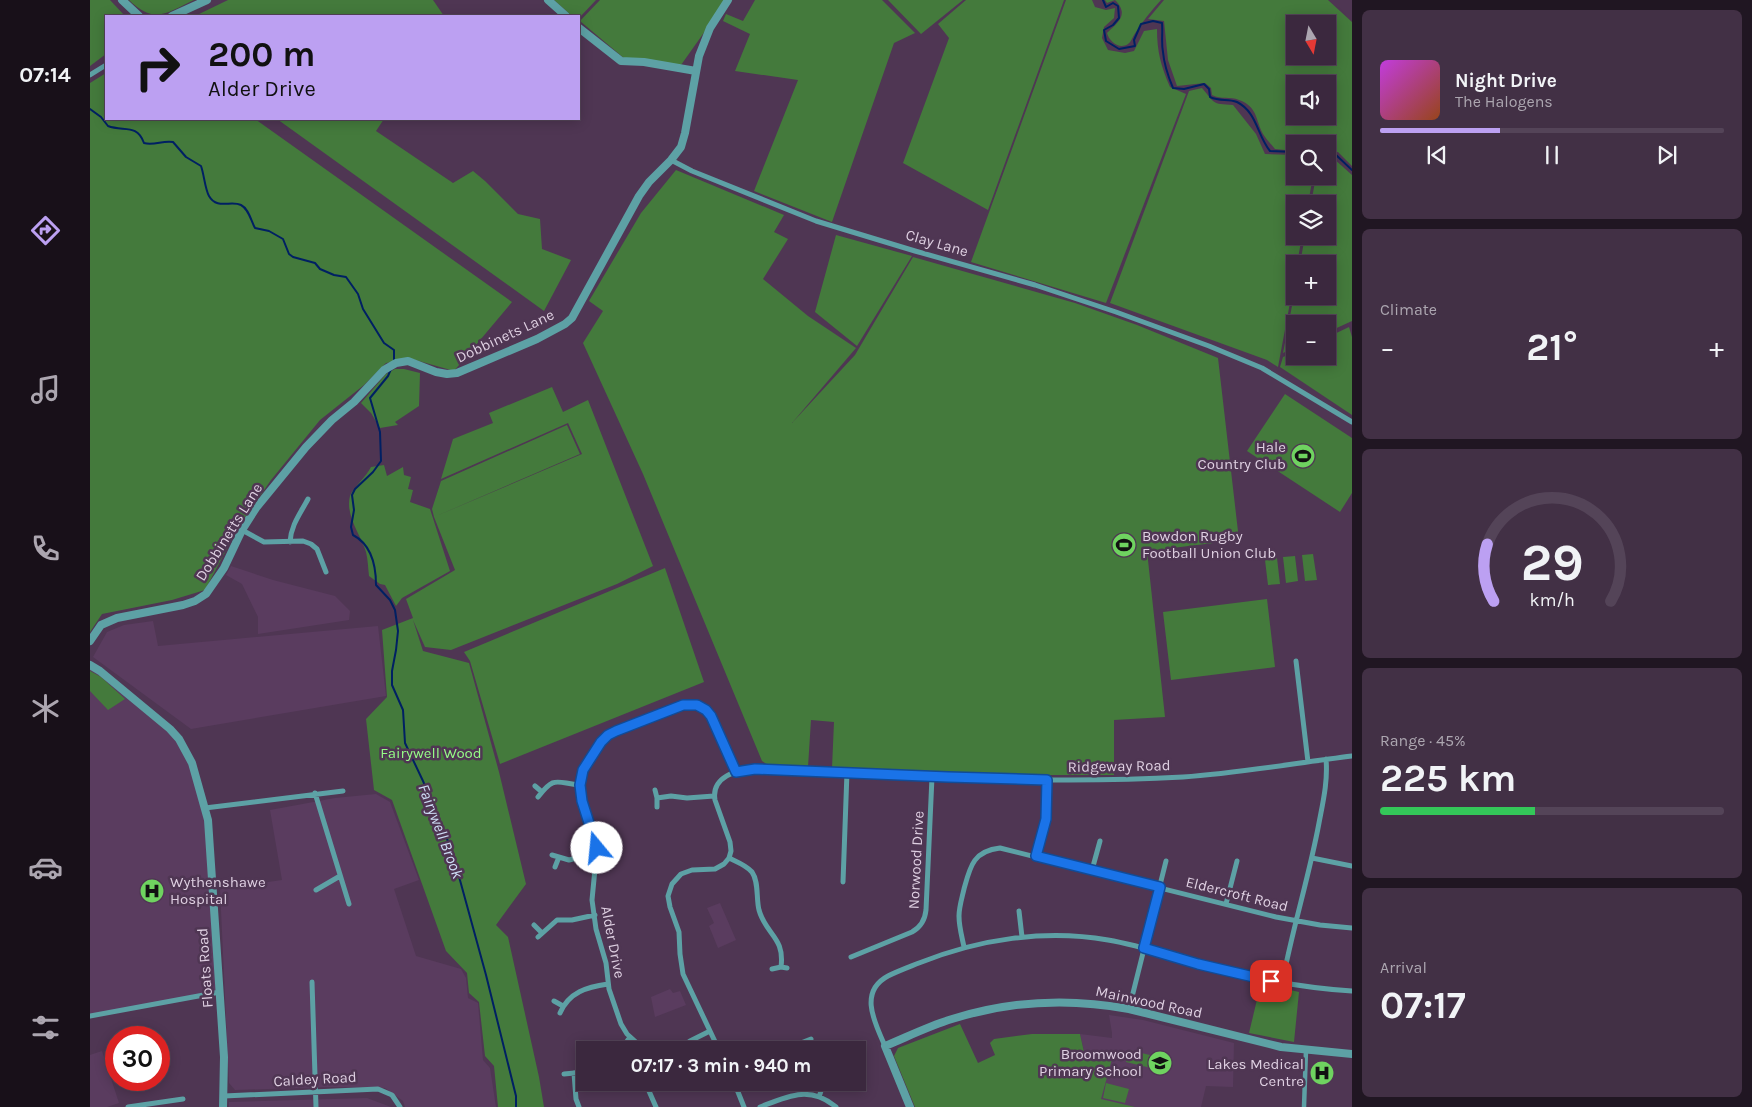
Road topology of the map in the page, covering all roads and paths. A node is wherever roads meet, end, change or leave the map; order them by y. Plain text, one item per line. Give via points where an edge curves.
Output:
1 (122, 0) edge
2 (208, 0) edge
3 (548, 0) edge
4 (728, 0) edge
5 (139, 15) edge
6 (174, 15) edge
7 (565, 15) edge
8 (580, 29) edge
9 (105, 66) edge
10 (696, 71) junction
11 (90, 75) edge
12 (672, 160) junction
13 (384, 370) joint
14 (1352, 422) edge
15 (308, 499) dead end
16 (242, 530) junction
17 (290, 542) junction
18 (326, 572) dead end
19 (90, 641) edge
20 (1296, 661) dead end
21 (90, 665) edge
22 (1352, 756) edge
23 (1326, 759) junction
24 (1308, 762) junction
25 (736, 772) junction
26 (847, 772) junction
27 (932, 777) junction
28 (1047, 780) junction
29 (580, 785) junction
30 (535, 786) dead end
31 (656, 790) dead end
32 (342, 791) dead end
33 (542, 792) junction
34 (315, 793) junction
35 (714, 796) junction
36 (538, 797) dead end
37 (657, 798) junction
38 (657, 806) dead end
39 (205, 808) junction
40 (1101, 840) dead end
41 (552, 855) dead end
42 (1036, 856) junction
43 (559, 857) junction
44 (729, 858) junction
45 (1312, 858) junction
46 (596, 859) junction
47 (1166, 859) dead end
48 (1238, 860) dead end
49 (1352, 866) edge
50 (555, 867) dead end
51 (1092, 870) junction
52 (340, 876) junction
53 (843, 882) dead end
54 (1160, 887) junction
55 (316, 890) dead end
56 (349, 904) dead end
57 (1226, 904) junction
58 (1019, 910) dead end
59 (595, 915) junction
60 (1295, 920) junction
61 (534, 925) dead end
62 (1352, 928) edge
63 (542, 932) junction
64 (538, 937) dead end
65 (1022, 937) junction
66 (964, 947) junction
67 (1144, 948) junction
68 (851, 957) dead end
69 (781, 967) junction
70 (772, 968) dead end
71 (787, 968) dead end
72 (312, 982) dead end
73 (608, 984) junction
74 (1282, 984) junction
75 (1352, 991) edge
76 (220, 992) junction
77 (554, 1001) dead end
78 (563, 1006) junction
79 (1129, 1009) junction
80 (560, 1013) dead end
81 (90, 1016) edge
82 (710, 1031) junction
83 (630, 1037) junction
84 (810, 1038) dead end
85 (627, 1041) edge
86 (635, 1041) edge
87 (690, 1041) edge
88 (715, 1041) edge
89 (803, 1041) edge
90 (885, 1046) junction
91 (1306, 1050) junction
92 (1352, 1054) edge
93 (574, 1073) joint
94 (564, 1074) dead end
95 (650, 1091) edge
96 (738, 1091) edge
97 (821, 1091) edge
98 (316, 1093) junction
99 (658, 1093) dead end
100 (224, 1096) junction
101 (652, 1096) junction
102 (819, 1097) junction
103 (183, 1099) dead end
104 (128, 1107) edge
105 (223, 1107) edge
106 (316, 1107) edge
107 (400, 1107) edge
108 (580, 1107) edge
109 (656, 1107) edge
110 (744, 1107) edge
111 (760, 1107) edge
112 (836, 1107) edge
113 (910, 1107) edge
114 (1304, 1107) edge

1 - 5 street
2 - 6 street
3 - 7 street
4 - 10 street via 707,35
8 - 10 street via 621,61
9 - 11 street
10 - 12 street via 686,133
12 - 13 street, Dobbinets Lane via 639,196 572,318 565,324 458,373 436,372 408,361
12 - 14 street, Clay Lane via 816,221 1035,285 1209,346 1262,368
13 - 16 street, Dobbinetts Lane via 306,447
15 - 17 street via 290,531
16 - 17 street via 264,542
16 - 19 street, Dobbinetts Lane via 224,568 206,594 183,605 117,618 101,625
17 - 18 street via 303,541 318,549
20 - 24 street
21 - 39 street, Floats Road via 121,687 179,739 192,763
22 - 23 street, Ridgeway Road
23 - 24 street, Ridgeway Road
23 - 45 street via 1326,784
24 - 28 street, Ridgeway Road via 1182,777
25 - 26 street, Ridgeway Road via 755,769
25 - 29 street, Alder Drive via 711,716 701,707 689,704 608,735 586,764
25 - 35 street via 720,782
26 - 27 street, Ridgeway Road
26 - 53 street
27 - 28 street, Ridgeway Road
27 - 68 street, Norwood Drive via 924,919 912,932
28 - 42 street via 1046,819
29 - 33 street via 554,782
29 - 46 street, Alder Drive via 596,845
30 - 33 street
31 - 37 street
32 - 34 street
33 - 36 street
34 - 39 street
34 - 52 street
35 - 37 street
35 - 44 street via 730,842
37 - 38 street
39 - 76 street, Floats Road
40 - 51 street
41 - 43 street
42 - 51 street, Eldercroft Road
42 - 66 street, Eldercroft Road via 1000,848 985,852 974,861 960,909
43 - 46 street
43 - 50 street
44 - 69 street via 745,866 754,876 760,912 781,950
44 - 82 street via 715,869 681,874 669,894 679,932 683,974
45 - 49 street
45 - 60 street
46 - 59 street, Alder Drive via 592,898
47 - 54 street
48 - 57 street
51 - 54 street, Eldercroft Road
52 - 55 street
52 - 56 street
54 - 57 street, Eldercroft Road
54 - 67 street
57 - 60 street, Eldercroft Road
58 - 65 street
59 - 63 street via 557,920
59 - 73 street, Alder Drive
60 - 62 street, Eldercroft Road
60 - 74 street
61 - 63 street
63 - 64 street
65 - 66 street
65 - 67 street via 1082,936
66 - 90 street via 892,974 879,983 872,993 871,1008
67 - 74 street
67 - 79 street
69 - 70 street
69 - 71 street
72 - 98 street
73 - 78 street via 582,990
73 - 83 street, Alder Drive via 621,1024
74 - 75 street
76 - 81 street
76 - 100 street, Floats Road
77 - 78 street
78 - 80 street
79 - 90 street, Mainwood Road via 1069,1002 1003,1007 948,1020
79 - 91 street, Mainwood Road via 1247,1039
82 - 87 street
82 - 88 street
83 - 85 street
83 - 86 street
84 - 89 street
90 - 113 street
91 - 92 street, Mainwood Road
91 - 114 street
93 - 94 street
93 - 108 street via 576,1099
95 - 101 street
96 - 110 street
97 - 102 street
98 - 100 street, Caldey Road
98 - 106 street
98 - 107 street, Caldey Road via 378,1088 392,1096
99 - 101 street
100 - 105 street, Floats Road
101 - 109 street
102 - 111 street via 792,1095
102 - 112 street
103 - 104 street

